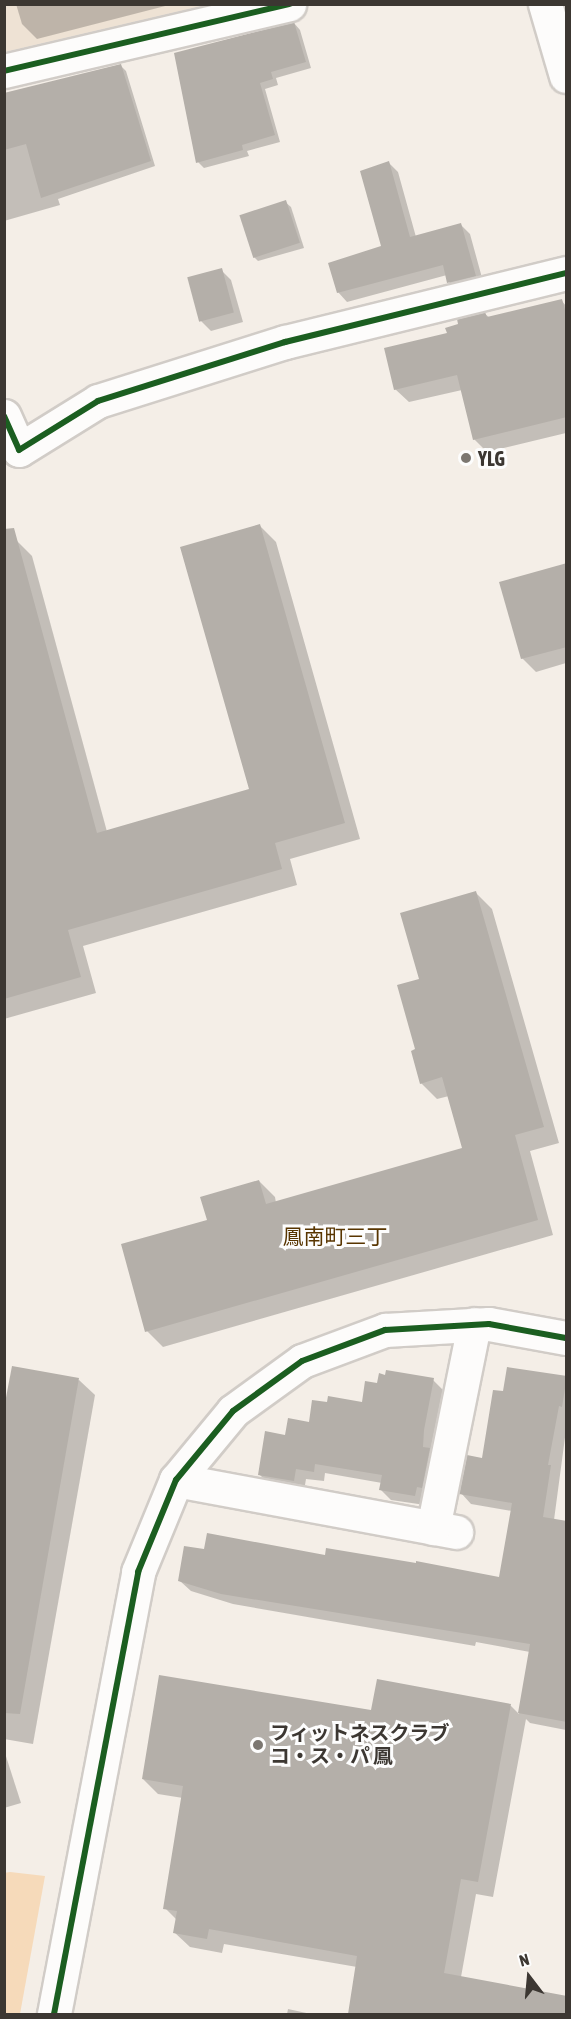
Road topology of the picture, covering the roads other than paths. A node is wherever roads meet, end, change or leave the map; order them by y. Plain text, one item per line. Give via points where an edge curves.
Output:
1 (289, 4) edge
2 (545, 4) edge
3 (4, 71) edge
4 (567, 76) edge
5 (567, 273) edge
6 (4, 416) edge
7 (474, 1324) junction
8 (567, 1338) edge
9 (176, 1480) junction
10 (54, 2014) edge

1 - 3 street
2 - 4 street
5 - 6 street via 285,342 98,401 19,450
7 - 8 street
7 - 9 street via 385,1330 303,1361 233,1411
7 - 9 street via 444,1530
9 - 10 street via 138,1572

